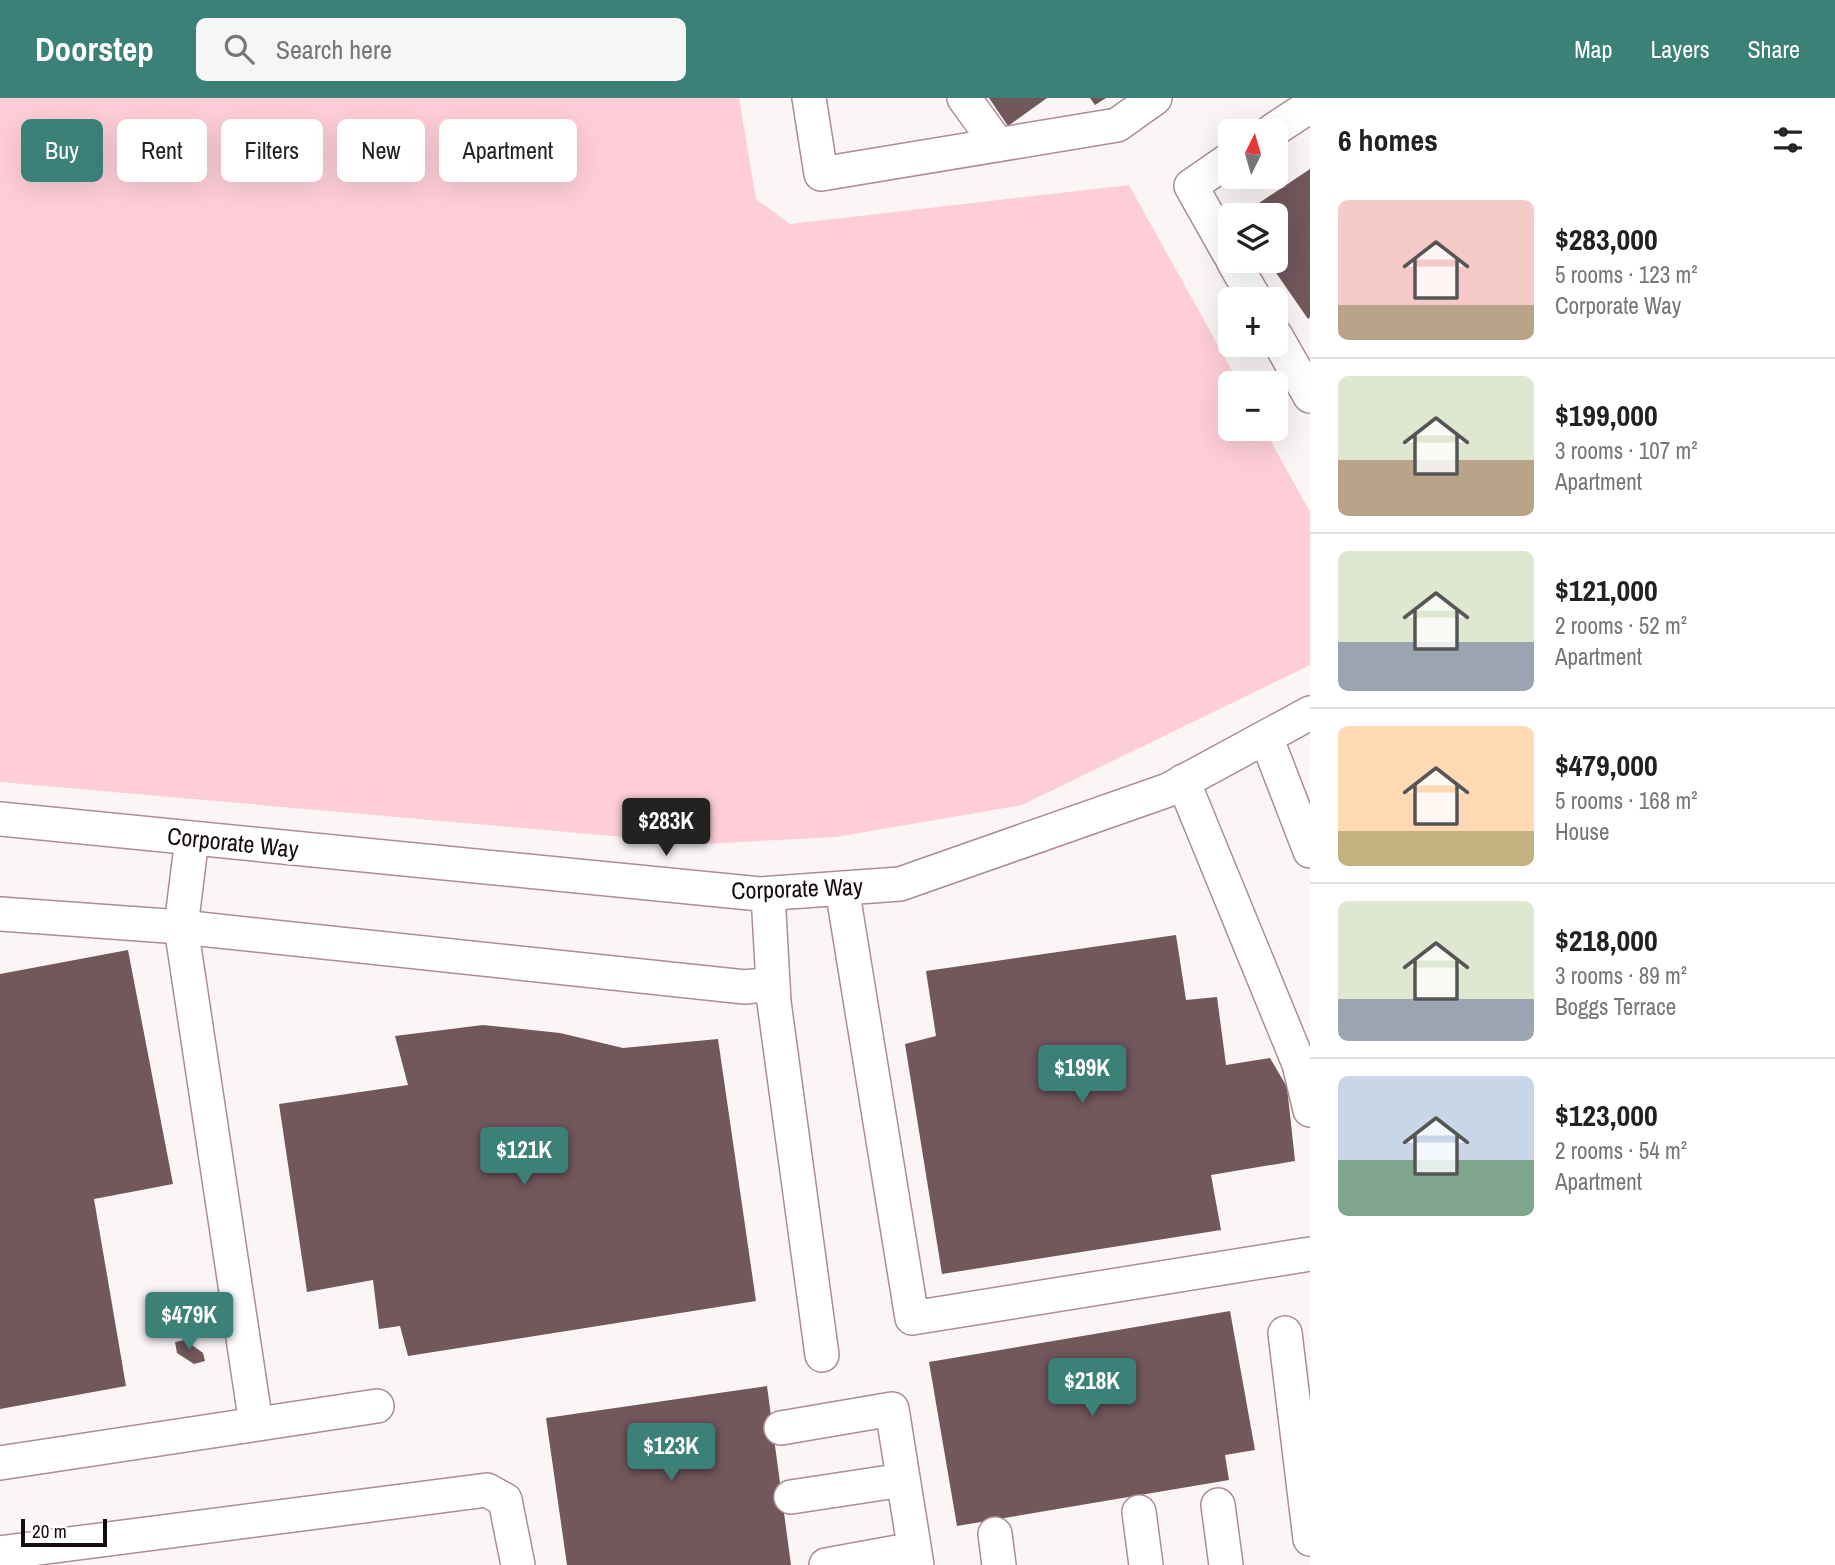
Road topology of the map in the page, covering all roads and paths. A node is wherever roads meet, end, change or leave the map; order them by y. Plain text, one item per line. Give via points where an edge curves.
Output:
1 (808, 98) edge
2 (964, 98) edge
3 (1155, 98) edge
4 (1310, 106) edge
5 (1288, 120) edge
6 (998, 145) junction
7 (1218, 167) edge
8 (1218, 234) edge
9 (1288, 352) edge
10 (1305, 375) edge
11 (1310, 713) edge
12 (1266, 737) junction
13 (1183, 781) junction
14 (0, 825) edge
15 (192, 838) junction
16 (1310, 851) edge
17 (842, 888) junction
18 (768, 894) junction
19 (0, 914) edge
20 (181, 927) junction
21 (773, 984) junction
22 (1310, 1110) edge
23 (1310, 1254) edge
24 (1285, 1333) dead end
25 (822, 1355) dead end
26 (377, 1405) dead end
27 (256, 1424) junction
28 (781, 1428) dead end
29 (0, 1464) edge
30 (903, 1480) junction
31 (791, 1497) dead end
32 (1217, 1506) dead end
33 (1139, 1512) dead end
34 (1310, 1539) edge
35 (0, 1553) edge
36 (915, 1557) edge
37 (518, 1565) edge
38 (826, 1565) edge
39 (1146, 1565) edge
40 (1226, 1565) edge

1 - 6 street via 821,174
2 - 6 street
3 - 6 street via 1117,125
4 - 5 street
7 - 8 street via 1191,186
9 - 10 street
11 - 12 street, Corporate Way
12 - 13 street, Corporate Way
12 - 16 street
13 - 17 street, Corporate Way via 900,884
13 - 22 street via 1299,1064
14 - 15 street, Corporate Way
15 - 18 street, Corporate Way
15 - 20 street
17 - 18 street, Corporate Way
17 - 23 street via 912,1318
18 - 21 street
19 - 20 street
20 - 21 street via 745,986
20 - 27 street
21 - 25 street
24 - 34 street
26 - 27 street
27 - 29 street
28 - 30 street via 892,1409
30 - 31 street
30 - 36 street
32 - 40 street
33 - 39 street
35 - 37 street via 487,1490 505,1500
36 - 38 street

